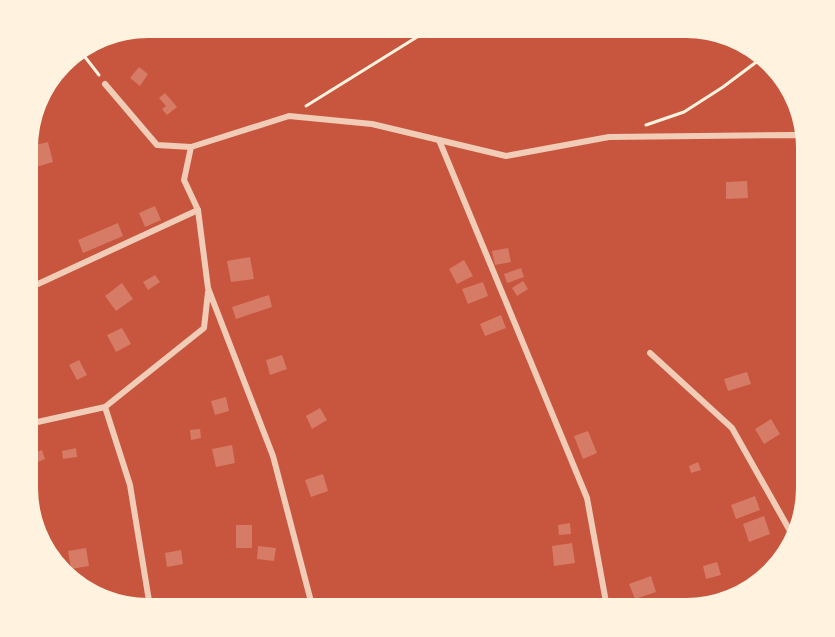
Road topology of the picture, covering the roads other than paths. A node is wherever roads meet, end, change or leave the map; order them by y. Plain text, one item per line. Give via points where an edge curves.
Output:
1 (105, 84) road end
2 (799, 135) edge
3 (439, 140) junction
4 (191, 147) junction
5 (198, 210) junction
6 (35, 285) edge
7 (208, 288) junction
8 (650, 353) dead end
9 (105, 407) junction
10 (35, 423) edge
11 (791, 533) edge
12 (149, 602) edge
13 (311, 602) edge
14 (606, 602) edge

1 - 4 street via 157,146
2 - 3 street via 609,137 506,156
3 - 4 street via 372,124 289,116
3 - 14 street via 588,498
4 - 5 street via 184,180
5 - 6 street
5 - 7 street
7 - 9 street via 204,328
7 - 13 street via 273,456
8 - 11 street via 732,428
9 - 10 street
9 - 12 street via 130,485

